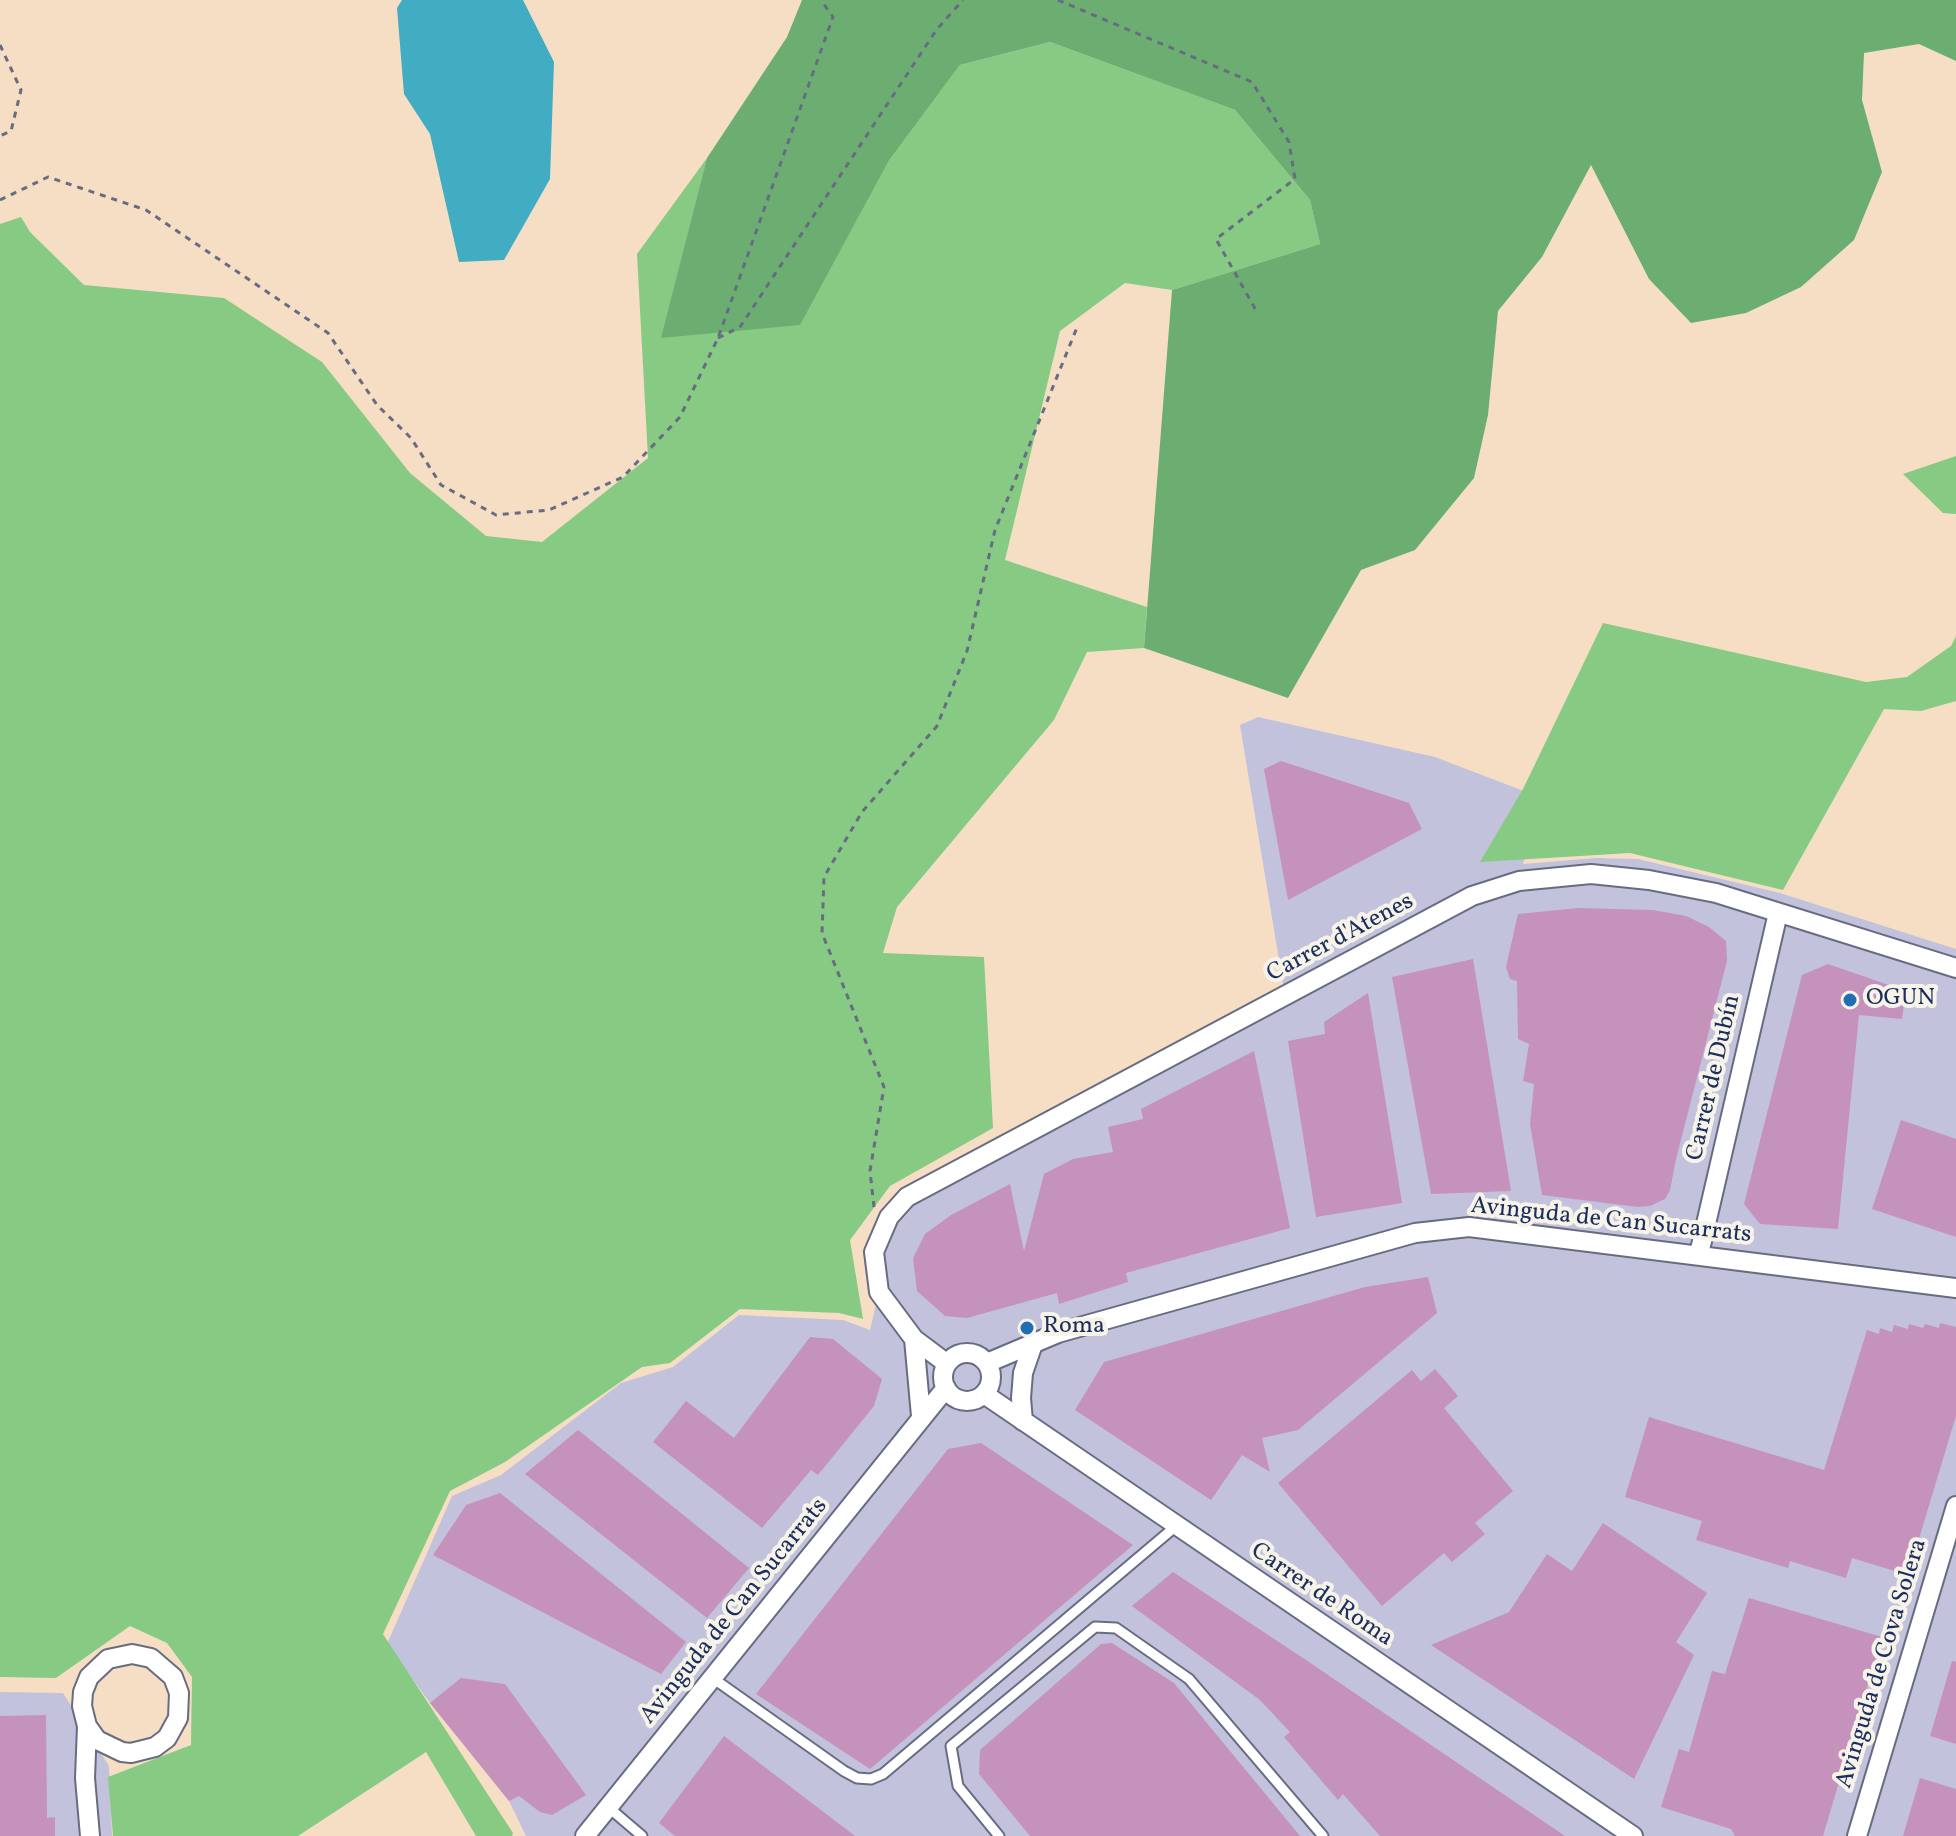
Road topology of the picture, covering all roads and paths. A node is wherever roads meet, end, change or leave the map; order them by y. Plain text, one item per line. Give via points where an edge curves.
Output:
1 (821, 0) edge
2 (963, 0) edge
3 (1058, 0) edge
4 (0, 45) edge
5 (0, 136) edge
6 (0, 200) edge
7 (1258, 314) dead end
8 (1078, 325) dead end
9 (718, 338) junction
10 (1778, 913) junction
11 (1956, 968) edge
12 (889, 1217) junction
13 (1699, 1254) junction
14 (1956, 1288) edge
15 (914, 1339) junction
16 (1034, 1341) junction
17 (946, 1363) junction
18 (987, 1363) junction
19 (946, 1388) junction
20 (984, 1394) junction
21 (921, 1416) junction
22 (1023, 1421) junction
23 (1956, 1506) edge
24 (1176, 1526) junction
25 (714, 1679) junction
26 (87, 1726) junction
27 (608, 1807) junction
28 (90, 1836) edge
29 (585, 1836) edge
30 (642, 1836) edge
31 (999, 1836) edge
32 (1323, 1836) edge
33 (1633, 1836) edge
34 (1857, 1836) edge

1 - 9 path via 833,17
2 - 9 path via 937,29 740,327
3 - 7 path via 1252,82 1289,142 1295,179 1216,239
4 - 5 path via 21,90 11,131
6 - 9 path via 48,177 146,210 328,333 441,485 496,515 549,510 623,477 680,417
8 - 12 path via 995,530 967,651 937,726 862,812 824,877 822,933 884,1087 870,1171 874,1209
10 - 11 street, Carrer d'Atenes
10 - 12 street, Carrer d'Atenes via 1716,893 1591,874 1519,881 1472,896 907,1197
10 - 13 street, Carrer de Dubín
12 - 15 street, Carrer d'Atenes via 874,1252 879,1292
13 - 14 street, Avinguda de Can Sucarrats
13 - 16 street, Avinguda de Can Sucarrats via 1469,1227 1415,1233
15 - 17 street
15 - 21 street
16 - 18 street, Avinguda de Can Sucarrats
16 - 22 street via 1023,1373
17 - 18 street via 967,1352
17 - 19 street
18 - 20 street via 991,1379
19 - 20 street via 963,1401
19 - 21 street, Avinguda de Can Sucarrats
20 - 22 street, Carrer de Roma
21 - 25 street, Avinguda de Can Sucarrats
22 - 24 street, Carrer de Roma
23 - 34 street, Avinguda de Cova Solera
24 - 25 lane via 871,1779 844,1771
24 - 33 street, Carrer de Roma
25 - 27 street, Avinguda de Can Sucarrats
26 - 26 street via 97,1740 122,1752 155,1747 178,1718 179,1693 173,1677 151,1658 132,1654 108,1659 83,1692
26 - 28 street
27 - 29 street, Avinguda de Can Sucarrats
27 - 30 lane
31 - 32 lane via 958,1786 951,1746 1095,1627 1116,1628 1189,1679

